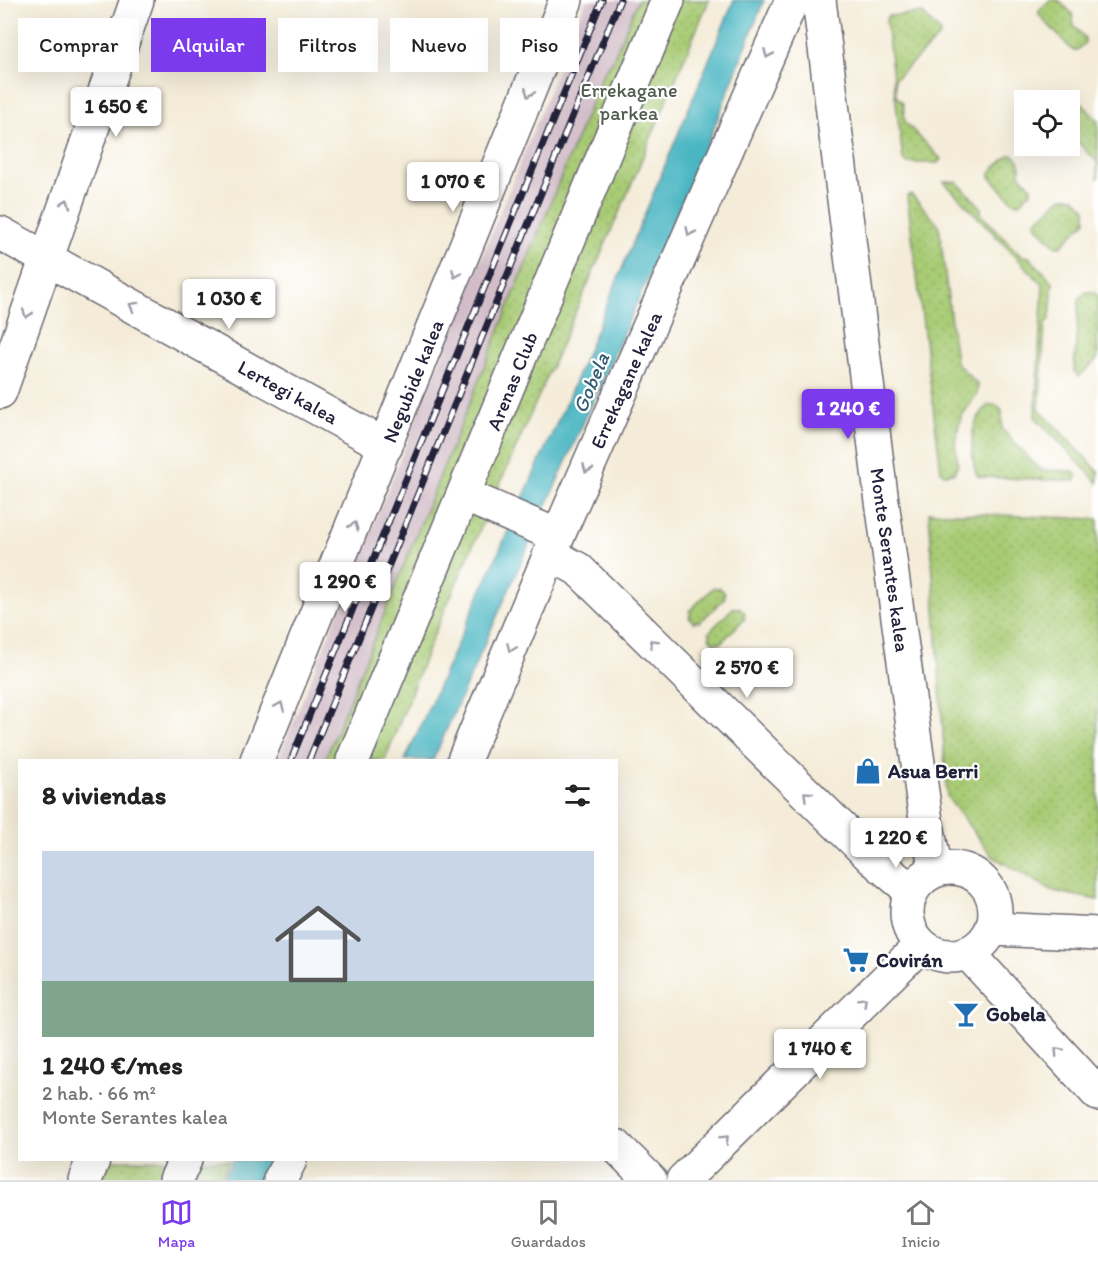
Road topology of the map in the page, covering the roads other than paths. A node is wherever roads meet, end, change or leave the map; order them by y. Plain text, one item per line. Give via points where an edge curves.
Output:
1 (137, 0) edge
2 (566, 0) edge
3 (668, 0) edge
4 (792, 0) edge
5 (819, 0) edge
6 (0, 233) edge
7 (47, 258) junction
8 (0, 392) edge
9 (386, 446) junction
10 (464, 495) junction
11 (550, 540) junction
12 (257, 759) edge
13 (353, 759) edge
14 (464, 759) edge
15 (936, 870) junction
16 (911, 891) junction
17 (993, 929) junction
18 (1098, 933) edge
19 (921, 945) junction
20 (968, 953) junction
21 (1098, 1094) edge
22 (618, 1148) edge
23 (93, 1161) edge
24 (185, 1161) edge
25 (290, 1161) edge
26 (85, 1180) edge
27 (176, 1180) edge
28 (280, 1180) edge
29 (650, 1180) edge
30 (683, 1180) edge

7 -> 1 street
2 -> 9 street, Negubide kalea
3 - 10 street, Arenas Club
4 -> 11 street, Errekagane kalea
5 - 15 street, Monte Serantes kalea via 881,498
6 - 7 street, Lertegi kalea
7 -> 8 street
9 -> 7 street, Lertegi kalea
12 -> 9 street, Negubide kalea
10 - 11 street
10 - 13 street, Arenas Club
11 -> 14 street, Errekagane kalea
16 -> 11 street via 873,859
15 - 16 street
15 - 17 street via 962,869 983,881 995,904
16 - 19 street via 907,920
17 - 18 street
17 - 20 street via 978,948
19 - 20 street via 943,956
30 -> 19 street
21 -> 20 street
22 - 29 street
23 - 26 street
24 - 27 street
25 - 28 street

